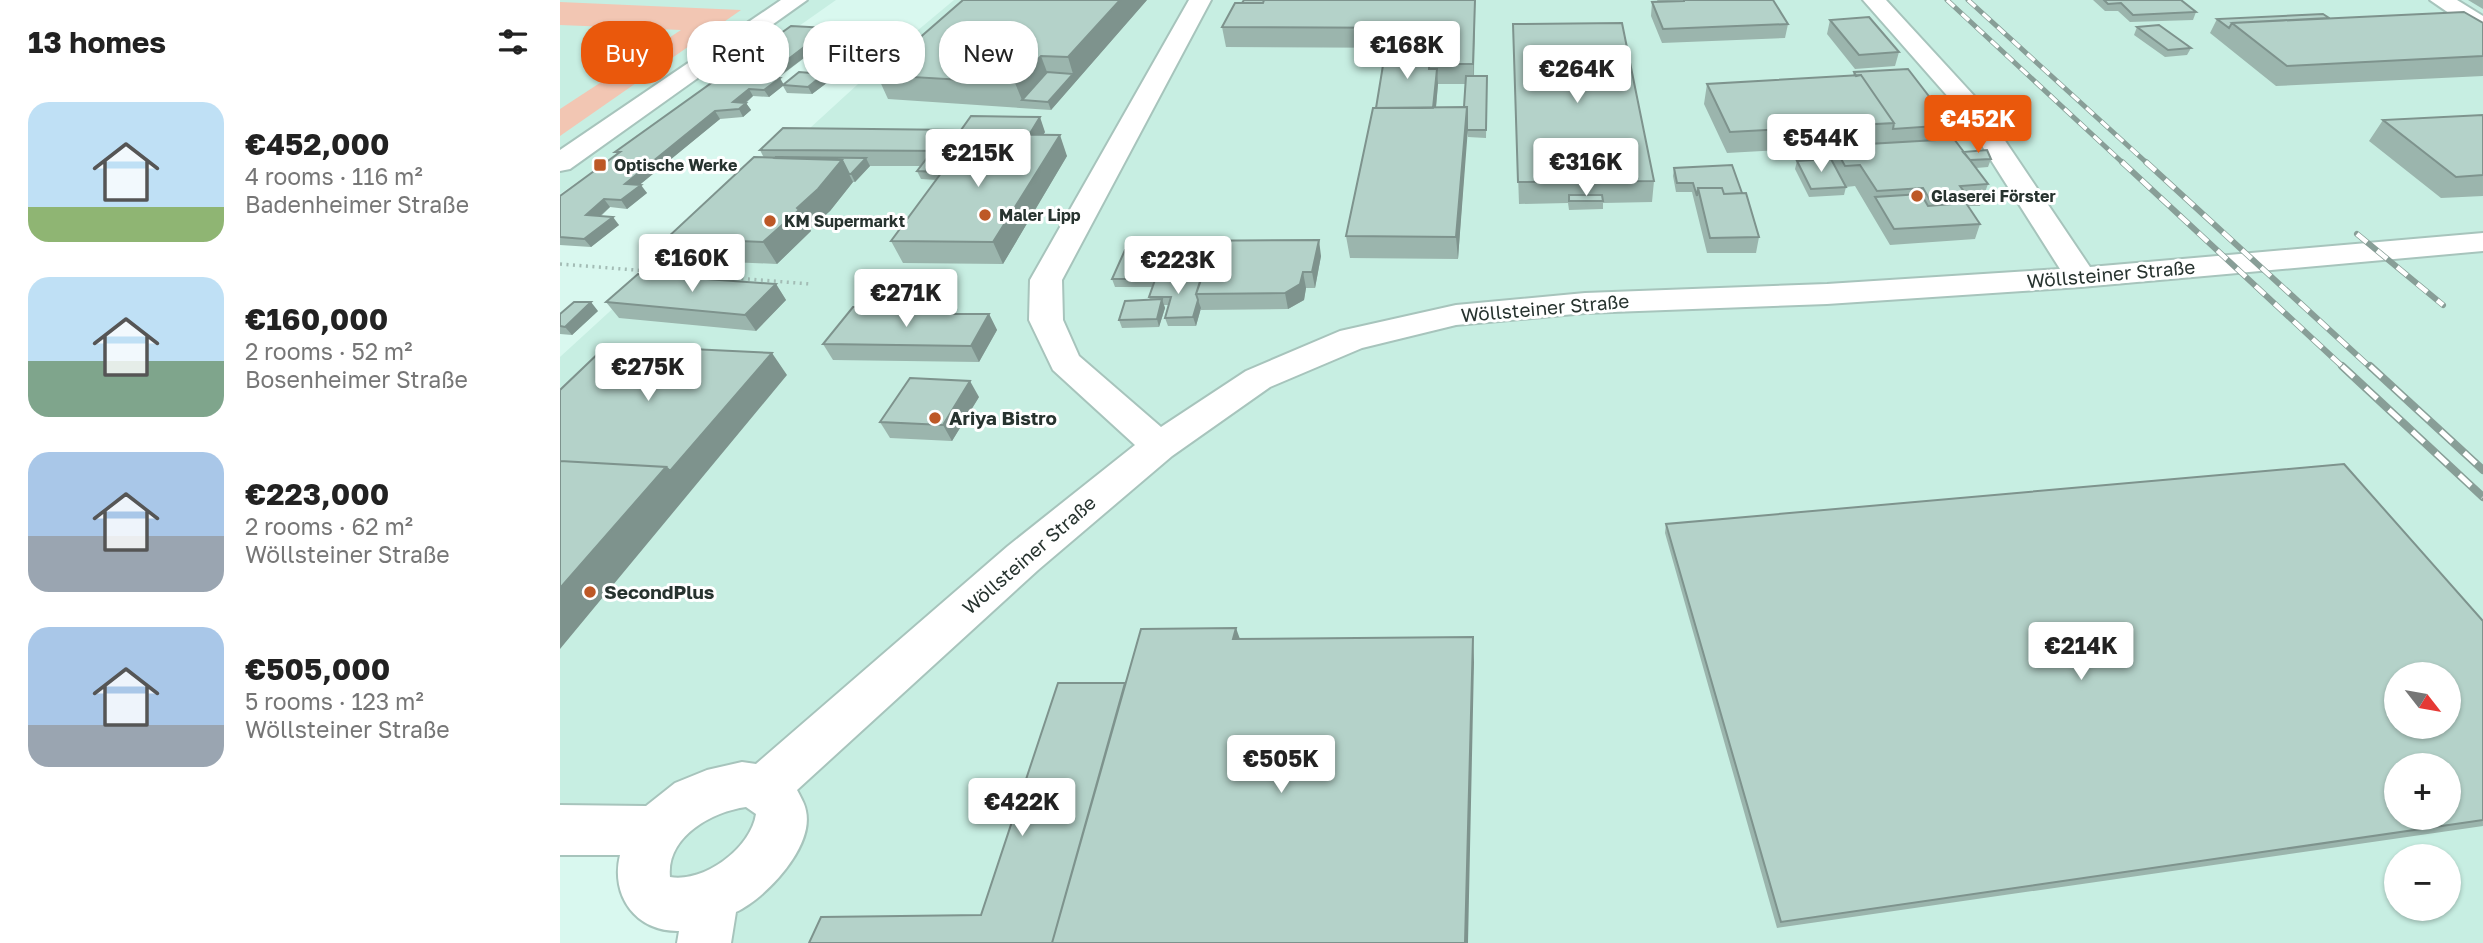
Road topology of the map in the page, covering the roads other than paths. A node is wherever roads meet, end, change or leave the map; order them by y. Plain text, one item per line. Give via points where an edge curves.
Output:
1 (796, 0) edge
2 (1200, 0) edge
3 (1874, 0) edge
4 (2441, 0) edge
5 (2483, 26) edge
6 (560, 163) edge
7 (2483, 242) edge
8 (2081, 277) junction
9 (1159, 446) junction
10 (764, 788) junction
11 (560, 830) edge
12 (658, 831) junction
13 (708, 920) edge

1 - 6 street
2 - 9 street via 1046,280 1046,320 1065,362
3 - 8 street via 1968,104
4 - 5 street
7 - 8 street, Wöllsteiner Straße
8 - 9 street, Wöllsteiner Straße via 1828,294 1585,303 1456,315 1352,339 1258,379
9 - 10 street, Wöllsteiner Straße via 1023,558
10 - 12 street via 749,784 711,791 682,808
10 - 13 street via 776,797 782,811 780,830 771,849
11 - 12 street
12 - 13 street via 642,873 649,895 659,902 692,904

